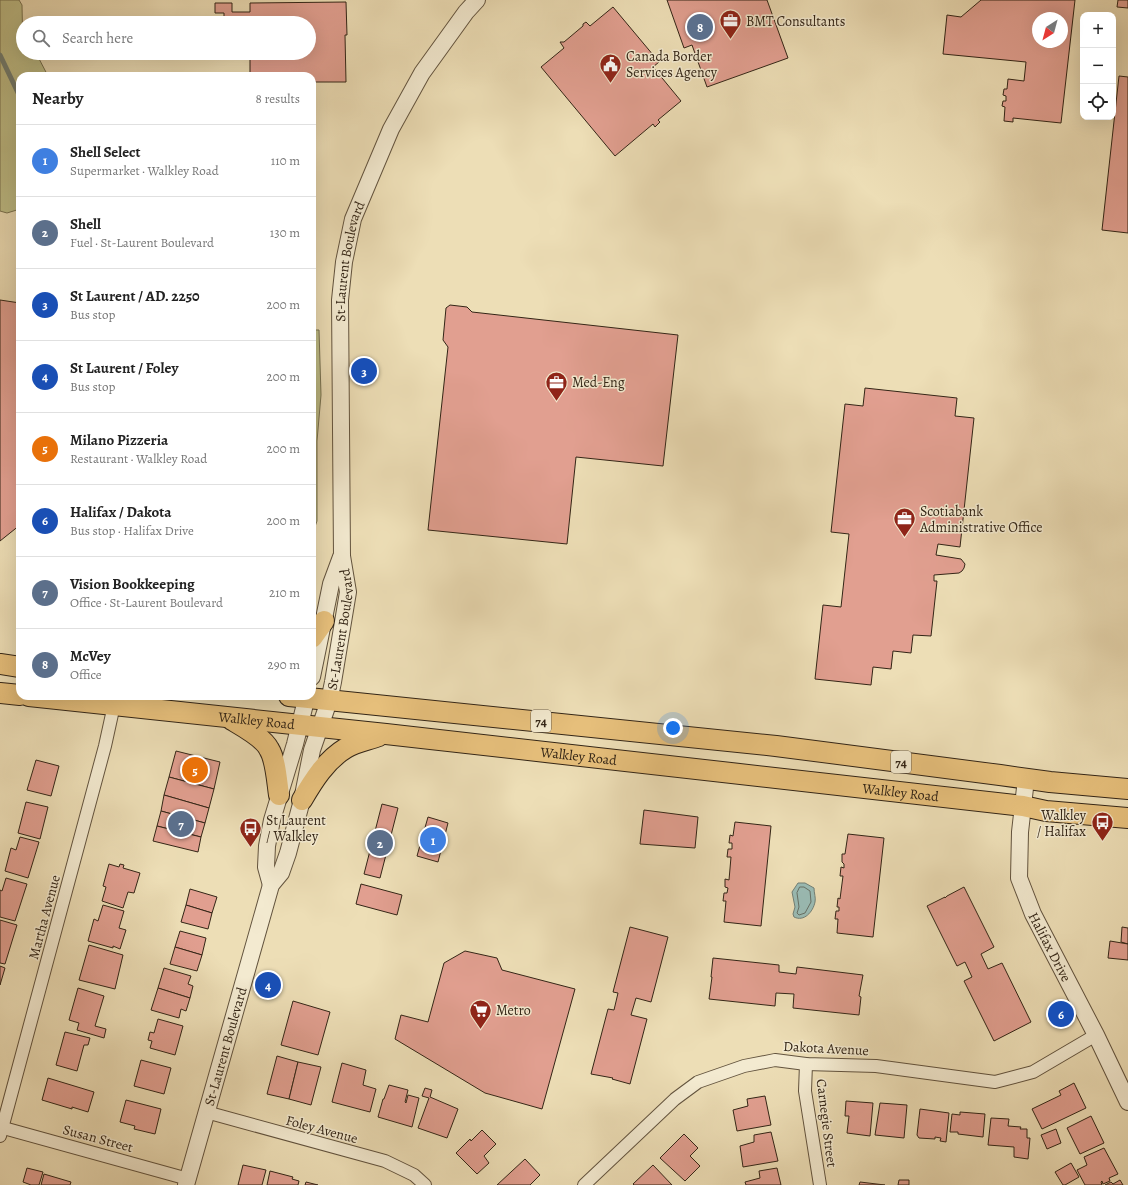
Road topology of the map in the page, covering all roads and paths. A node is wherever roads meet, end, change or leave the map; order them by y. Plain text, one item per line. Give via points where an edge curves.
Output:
1 (477, 0) edge
2 (342, 556) junction
3 (324, 621) junction
4 (316, 632) edge
5 (316, 658) edge
6 (0, 664) edge
7 (16, 666) edge
8 (0, 693) edge
9 (16, 695) edge
10 (316, 699) edge
11 (71, 700) edge
12 (301, 700) edge
13 (329, 700) junction
14 (114, 704) junction
15 (225, 716) junction
16 (299, 726) junction
17 (319, 727) junction
18 (614, 729) junction
19 (386, 734) junction
20 (612, 760) junction
21 (1026, 779) junction
22 (1128, 789) edge
23 (279, 795) junction
24 (302, 800) junction
25 (1023, 806) junction
26 (1128, 818) edge
27 (271, 885) junction
28 (1096, 1035) junction
29 (806, 1064) junction
30 (1128, 1102) edge
31 (206, 1112) junction
32 (1, 1130) edge
33 (187, 1182) edge
34 (425, 1185) edge
35 (584, 1185) edge
36 (820, 1185) edge

1 - 2 street, St-Laurent Boulevard via 422,73 390,130 353,219 344,262 340,300
2 - 3 street, St-Laurent Boulevard via 331,584
2 - 13 street, St-Laurent Boulevard via 348,592
3 - 4 main road
3 - 5 street, St-Laurent Boulevard
6 - 7 main road
8 - 9 main road
10 - 13 main road, Walkley Road / 74
11 - 14 main road, Walkley Road / 74
12 - 16 street, St-Laurent Boulevard
13 - 17 street, St-Laurent Boulevard
13 - 18 main road, Walkley Road / 74
14 - 15 main road, Walkley Road / 74
14 - 32 street, Martha Avenue via 98,773
15 - 16 main road, Walkley Road / 74
15 - 23 main road via 252,732 269,748 276,769
16 - 17 main road, Walkley Road / 74
16 - 23 street, St-Laurent Boulevard
17 - 19 main road, Walkley Road / 74
17 - 24 street, St-Laurent Boulevard
18 - 20 main road
18 - 21 main road, Walkley Road / 74 via 784,747
19 - 20 main road, Walkley Road / 74
19 - 24 main road via 347,747 331,760
20 - 25 main road, Walkley Road / 74
21 - 22 main road, Walkley Road / 74
21 - 25 street, Halifax Drive
23 - 27 street, St-Laurent Boulevard via 267,846 266,867
24 - 27 street, St-Laurent Boulevard via 281,873
25 - 26 main road, Walkley Road / 74 via 1046,811
25 - 28 street, Halifax Drive via 1019,878 1033,914
27 - 31 street, St-Laurent Boulevard
28 - 29 street, Dakota Avenue via 1033,1072 995,1082 876,1066
28 - 30 street, Halifax Drive
29 - 35 street, Dakota Avenue via 776,1060 744,1066 698,1082 675,1099
29 - 36 street, Carnegie Street via 805,1091
31 - 33 street, St-Laurent Boulevard
31 - 34 street, Foley Avenue via 385,1161 414,1175
32 - 33 street, Susan Street

